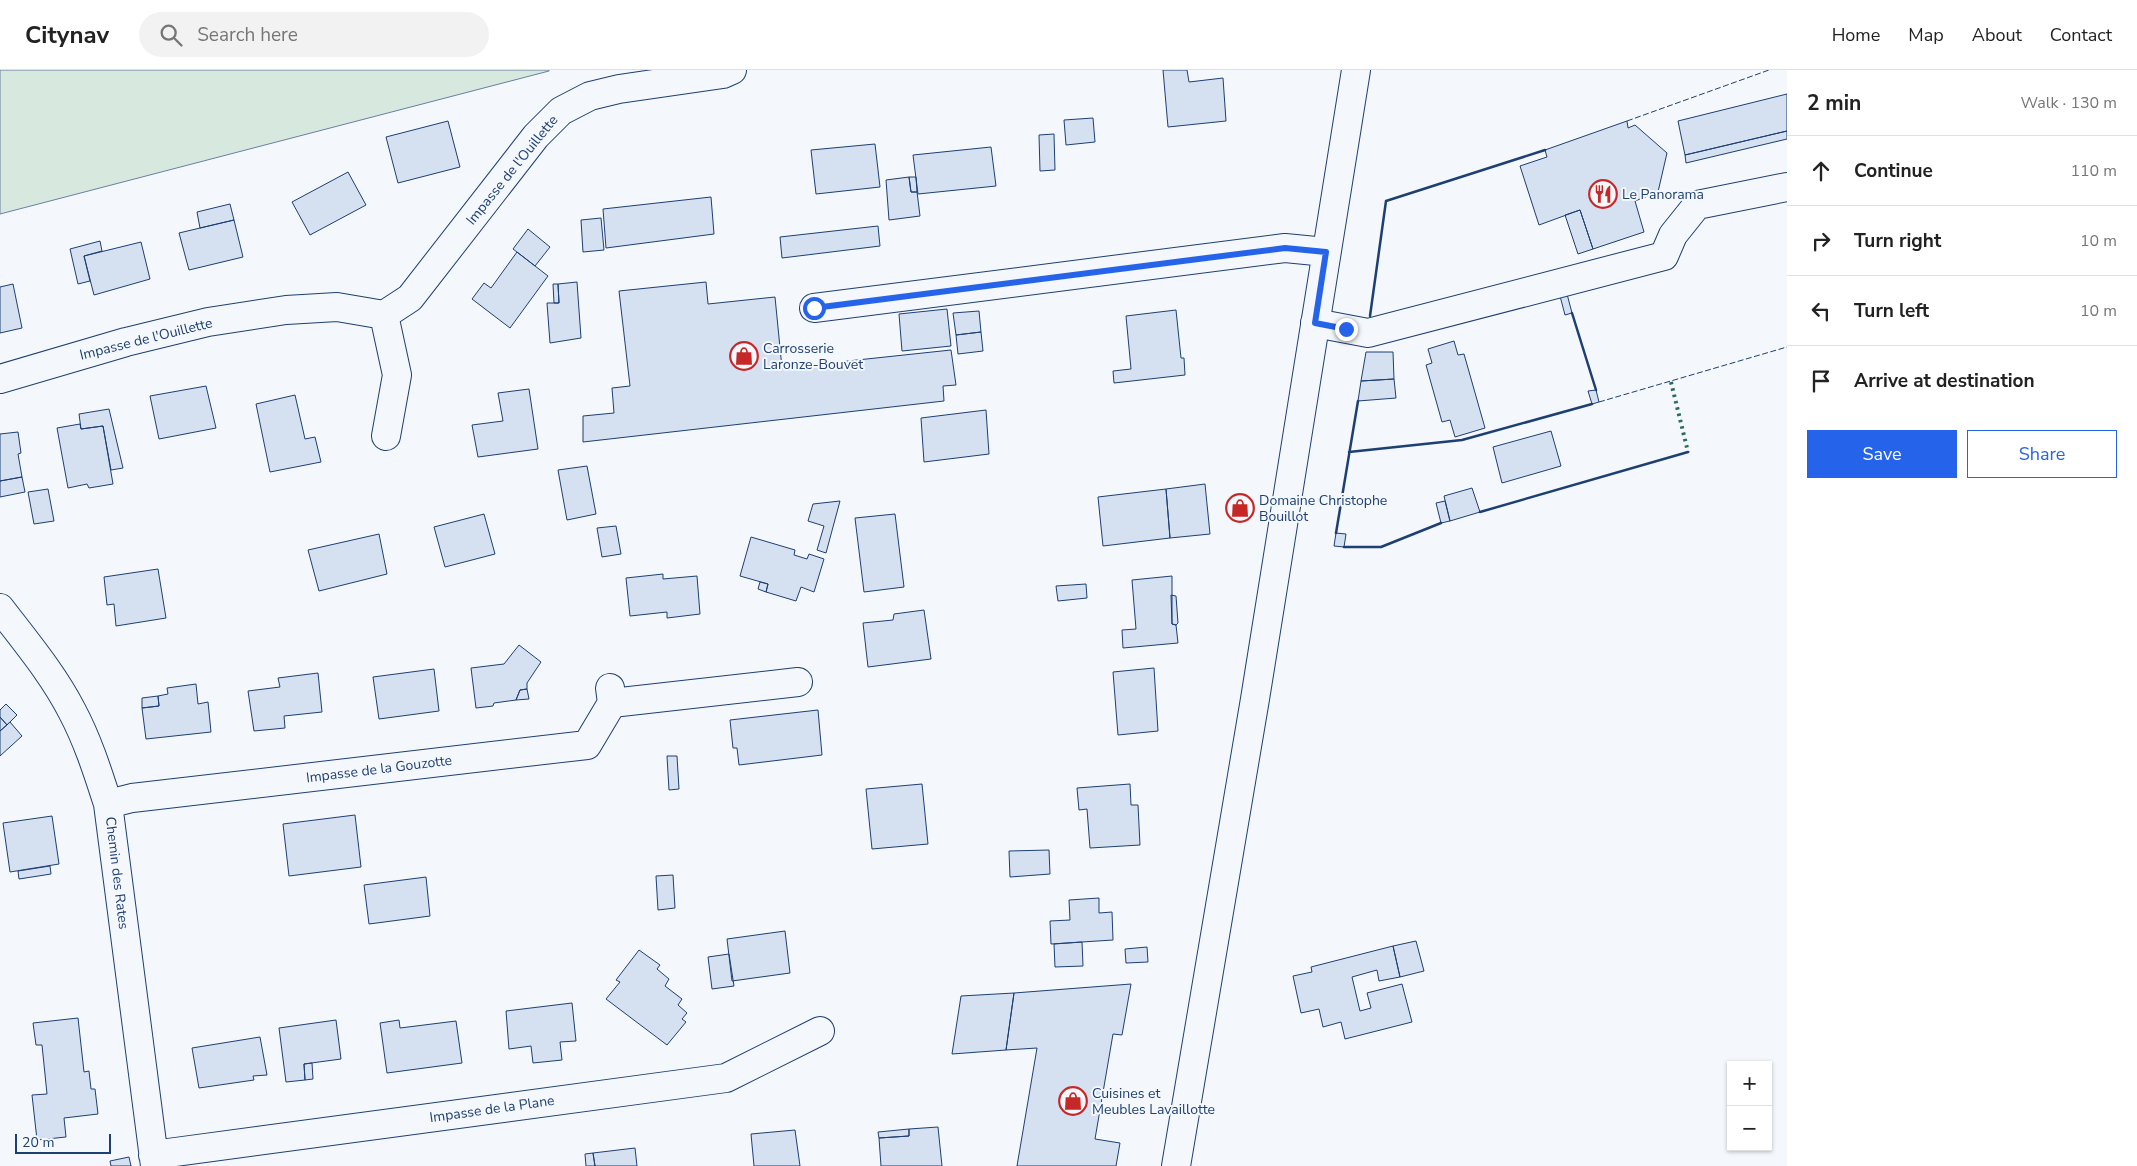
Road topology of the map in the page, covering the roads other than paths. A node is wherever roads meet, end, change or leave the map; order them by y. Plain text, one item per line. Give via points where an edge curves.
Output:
1 (732, 70) edge
2 (1356, 70) edge
3 (1787, 187) edge
4 (1326, 252) junction
5 (814, 308) dead end
6 (384, 314) junction
7 (1315, 323) junction
8 (0, 379) edge
9 (386, 436) dead end
10 (0, 608) edge
11 (798, 682) dead end
12 (108, 804) junction
13 (820, 1031) dead end
14 (154, 1160) edge
15 (1176, 1166) edge

1 - 6 street, Impasse de l'Ouillette via 619,89 590,96 561,111 536,136 410,298
2 - 4 street
3 - 7 street via 1698,204 1672,235 1664,256 1368,333
4 - 5 street via 1285,248
4 - 7 street
6 - 8 street, Impasse de l'Ouillette via 337,307 286,310 208,322
6 - 9 street via 398,375
7 - 15 street
10 - 12 street, Chemin des Rates via 49,672 72,711 91,753
11 - 12 street, Impasse de la Gouzotte via 611,696 586,745 132,798
12 - 14 street, Chemin des Rates
13 - 14 street, Impasse de la Plane via 726,1078

